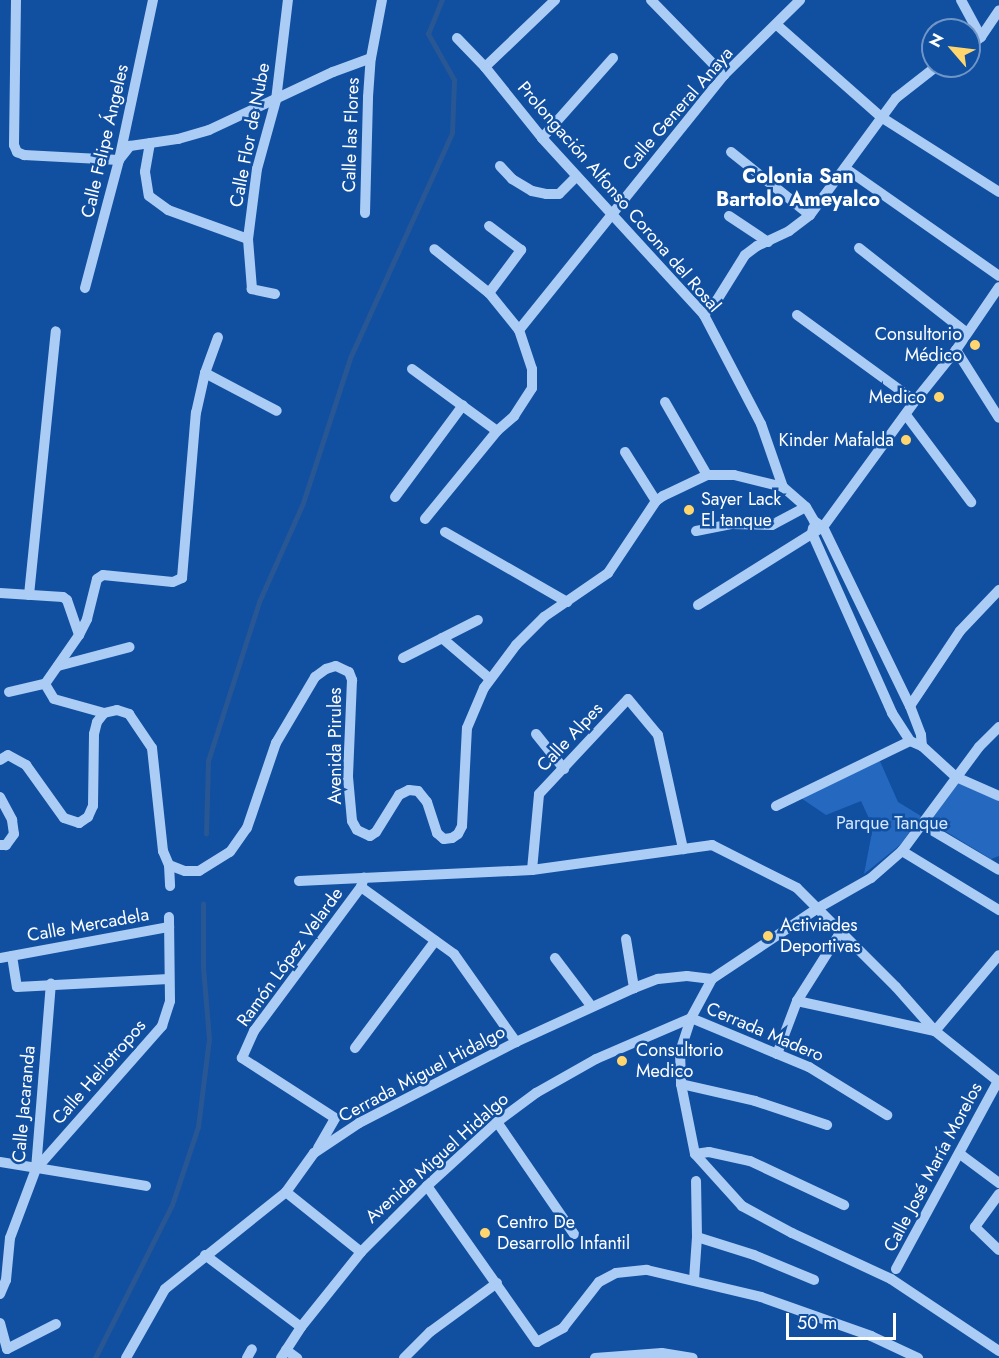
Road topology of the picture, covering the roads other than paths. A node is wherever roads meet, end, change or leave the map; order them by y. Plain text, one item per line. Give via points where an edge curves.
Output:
1 (16, 0) edge
2 (153, 0) edge
3 (288, 0) edge
4 (382, 0) edge
5 (555, 0) edge
6 (651, 0) edge
7 (800, 0) edge
8 (961, 0) edge
9 (999, 10) edge
10 (971, 18) edge
11 (777, 26) junction
12 (981, 37) edge
13 (457, 38) dead end
14 (371, 58) junction
15 (613, 58) dead end
16 (485, 67) junction
17 (724, 75) junction
18 (922, 78) edge
19 (276, 100) junction
20 (881, 117) junction
21 (542, 138) junction
22 (150, 143) junction
23 (730, 152) dead end
24 (119, 160) junction
25 (500, 166) dead end
26 (845, 168) junction
27 (578, 176) junction
28 (999, 192) edge
29 (365, 213) dead end
30 (611, 213) junction
31 (810, 215) junction
32 (729, 216) dead end
33 (489, 226) dead end
34 (249, 239) junction
35 (768, 242) junction
36 (859, 248) dead end
37 (434, 249) dead end
38 (999, 276) edge
39 (999, 287) edge
40 (85, 288) dead end
41 (489, 293) junction
42 (275, 294) dead end
43 (704, 315) junction
44 (797, 315) dead end
45 (519, 330) junction
46 (56, 331) dead end
47 (967, 333) junction
48 (219, 337) dead end
49 (956, 350) junction
50 (412, 369) dead end
51 (205, 373) junction
52 (915, 401) junction
53 (665, 402) dead end
54 (463, 405) junction
55 (277, 411) dead end
56 (906, 415) junction
57 (999, 418) edge
58 (497, 431) junction
59 (625, 452) dead end
60 (707, 475) junction
61 (783, 487) junction
62 (395, 497) dead end
63 (655, 499) junction
64 (971, 502) dead end
65 (806, 507) junction
66 (426, 519) dead end
67 (819, 524) junction
68 (696, 531) dead end
69 (445, 532) dead end
70 (812, 533) junction
71 (999, 590) edge
72 (0, 593) edge
73 (29, 594) junction
74 (567, 602) junction
75 (698, 605) dead end
76 (478, 620) dead end
77 (79, 635) junction
78 (442, 638) junction
79 (130, 647) dead end
80 (403, 658) dead end
81 (58, 666) junction
82 (490, 679) junction
83 (45, 684) junction
84 (9, 692) dead end
85 (910, 706) junction
86 (104, 713) junction
87 (999, 727) edge
88 (536, 734) dead end
89 (910, 741) junction
90 (922, 746) junction
91 (0, 760) edge
92 (564, 769) junction
93 (956, 777) junction
94 (999, 796) edge
95 (0, 797) edge
96 (776, 806) dead end
97 (923, 825) junction
98 (0, 845) edge
99 (682, 849) junction
100 (902, 852) junction
101 (169, 865) junction
102 (997, 866) edge
103 (532, 870) junction
104 (299, 882) dead end
105 (363, 882) junction
106 (170, 886) dead end
107 (818, 908) junction
108 (999, 910) edge
109 (169, 922) joint
110 (840, 933) junction
111 (626, 939) dead end
112 (435, 941) junction
113 (999, 955) edge
114 (12, 956) junction
115 (0, 958) edge
116 (555, 958) dead end
117 (169, 979) junction
118 (712, 979) junction
119 (51, 984) junction
120 (634, 988) junction
121 (797, 1001) junction
122 (592, 1007) junction
123 (691, 1018) junction
124 (935, 1031) junction
125 (516, 1042) junction
126 (355, 1048) dead end
127 (777, 1054) junction
128 (999, 1082) edge
129 (681, 1084) junction
130 (887, 1115) dead end
131 (497, 1122) junction
132 (827, 1125) dead end
133 (314, 1153) junction
134 (694, 1154) junction
135 (960, 1154) junction
136 (0, 1162) edge
137 (36, 1169) junction
138 (696, 1181) dead end
139 (999, 1183) edge
140 (146, 1186) dead end
141 (426, 1186) junction
142 (286, 1192) junction
143 (999, 1194) edge
144 (844, 1204) dead end
145 (574, 1234) dead end
146 (698, 1237) junction
147 (5, 1238) edge
148 (999, 1250) edge
149 (361, 1252) junction
150 (205, 1255) junction
151 (896, 1269) dead end
152 (694, 1280) junction
153 (814, 1280) dead end
154 (497, 1282) junction
155 (0, 1294) edge
156 (0, 1323) edge
157 (56, 1324) dead end
158 (301, 1327) junction
159 (999, 1350) edge
160 (283, 1354) edge
161 (126, 1358) edge
162 (297, 1358) edge
163 (404, 1358) edge
164 (595, 1358) edge
165 (693, 1358) edge
166 (918, 1358) edge

1 - 24 street via 17,152
2 - 24 street, Calle Felipe Ángeles
3 - 19 street, Calle Flor de Nube
4 - 14 street, Calle las Flores
5 - 16 street
6 - 17 street
7 - 11 street, Calle General Anaya
8 - 10 street
9 - 12 street
11 - 17 street, Calle General Anaya
11 - 20 street
13 - 16 street, Prolongación Alfonso Corona del Rosal
14 - 19 street
14 - 29 street, Calle las Flores
15 - 21 street
16 - 21 street, Prolongación Alfonso Corona del Rosal
17 - 30 street, Calle General Anaya
18 - 20 street via 896,98
19 - 22 street via 209,130
19 - 34 street, Calle Flor de Nube via 257,169
20 - 26 street
20 - 28 street
21 - 27 street, Prolongación Alfonso Corona del Rosal
22 - 24 street via 130,146
22 - 34 street via 145,172 149,196 168,210
23 - 31 street
24 - 40 street, Calle Felipe Ángeles
25 - 27 street via 512,179 546,194 559,194
26 - 31 street
26 - 38 street
27 - 30 street, Prolongación Alfonso Corona del Rosal
30 - 43 street, Prolongación Alfonso Corona del Rosal
30 - 45 street, Calle General Anaya
31 - 35 street
32 - 35 street
33 - 41 street via 521,250
34 - 42 street, Calle Flor de Nube via 252,289
35 - 43 street via 745,255
36 - 47 street
37 - 41 street
39 - 47 street
41 - 45 street
43 - 61 street, Prolongación Alfonso Corona del Rosal via 761,424
44 - 52 street
45 - 58 street via 532,369 532,388 514,416
46 - 73 street
47 - 49 street
48 - 51 street
49 - 52 street
49 - 57 street
50 - 54 street
51 - 55 street
51 - 77 street via 196,413 182,578 173,582 103,575 97,579
52 - 56 street
53 - 60 street
54 - 58 street
54 - 62 street
56 - 64 street
56 - 67 street
58 - 66 street
59 - 63 street
60 - 61 street, Avenida Pirules via 734,475
60 - 63 street, Avenida Pirules
61 - 65 street
63 - 74 street, Avenida Pirules via 608,573
65 - 67 street
65 - 68 street via 772,525 732,524
67 - 70 street
67 - 85 street
69 - 74 street
70 - 75 street
70 - 89 street via 892,713
71 - 85 street via 960,631
72 - 73 street
73 - 77 street via 58,595 67,600
74 - 82 street, Avenida Pirules via 544,617
76 - 78 street
77 - 81 street
78 - 80 street
78 - 82 street
79 - 81 street
81 - 83 street
82 - 101 street, Avenida Pirules via 467,728 462,826 452,838 444,839 437,833 427,802 418,791 409,790 399,795 376,832 370,836 357,830 352,821 348,777 352,680 349,672 336,666 315,677 276,743 247,828 223,857 199,871
83 - 84 street
83 - 86 street via 54,699
85 - 90 street
86 - 91 street via 94,734 93,806 88,817 79,823 64,818 26,765 8,755
86 - 101 street via 117,710 129,714 152,748 163,851
87 - 93 street
88 - 92 street
89 - 90 street
89 - 96 street
90 - 93 street
92 - 99 street, Calle Alpes via 628,699 658,735
92 - 103 street, Calle Alpes via 539,794
93 - 94 street
93 - 97 street
95 - 98 street via 12,820 14,834 6,845
97 - 100 street
97 - 102 street
99 - 103 street
99 - 107 street via 712,845 797,888
100 - 107 street via 871,878
100 - 108 street
101 - 106 street
103 - 105 street
104 - 105 street
105 - 112 street
105 - 133 street, Ramón López Velarde via 254,1031 242,1058 335,1119
107 - 110 street
107 - 118 street
109 - 114 street, Calle Mercadela
109 - 117 street, Calle Heliotropos
110 - 121 street
110 - 124 street
111 - 120 street
112 - 125 street via 454,954
112 - 126 street
113 - 124 street
114 - 115 street, Calle Mercadela
114 - 119 street, Calle Mercadela via 17,987
116 - 122 street
117 - 119 street
117 - 137 street, Calle Heliotropos via 170,1001 162,1026
118 - 120 street, Cerrada Miguel Hidalgo via 658,979
118 - 123 street
119 - 137 street, Calle Jacaranda
120 - 122 street, Cerrada Miguel Hidalgo
121 - 124 street
121 - 127 street
122 - 125 street, Cerrada Miguel Hidalgo
123 - 127 street, Cerrada Madero
123 - 129 street via 680,1052
123 - 131 street, Avenida Miguel Hidalgo via 596,1059 536,1093
124 - 128 street
125 - 133 street, Cerrada Miguel Hidalgo via 359,1123
127 - 130 street, Cerrada Madero via 809,1067
128 - 135 street, Calle José María Morelos
129 - 132 street via 755,1101
129 - 134 street
131 - 141 street, Avenida Miguel Hidalgo
131 - 145 street
133 - 142 street, Cerrada Miguel Hidalgo
134 - 144 street via 709,1152 750,1161
134 - 159 street via 742,1206 891,1279
135 - 139 street
135 - 151 street, Calle José María Morelos
136 - 137 street
137 - 140 street
137 - 147 street, Calle Jacaranda
138 - 146 street
141 - 149 street, Avenida Miguel Hidalgo
141 - 154 street
142 - 149 street
142 - 150 street, Cerrada Miguel Hidalgo
143 - 148 street via 975,1227
146 - 152 street
146 - 153 street
147 - 155 street, Calle Jacaranda via 6,1280
149 - 158 street, Avenida Miguel Hidalgo
150 - 158 street
150 - 161 street, Cerrada Miguel Hidalgo via 165,1289
152 - 154 street via 647,1270 616,1273 599,1282 564,1328 537,1342
152 - 166 street via 761,1297 871,1336
154 - 163 street via 430,1332
156 - 157 street via 7,1349
158 - 160 street, Avenida Miguel Hidalgo
160 - 162 street
164 - 165 street via 662,1353

